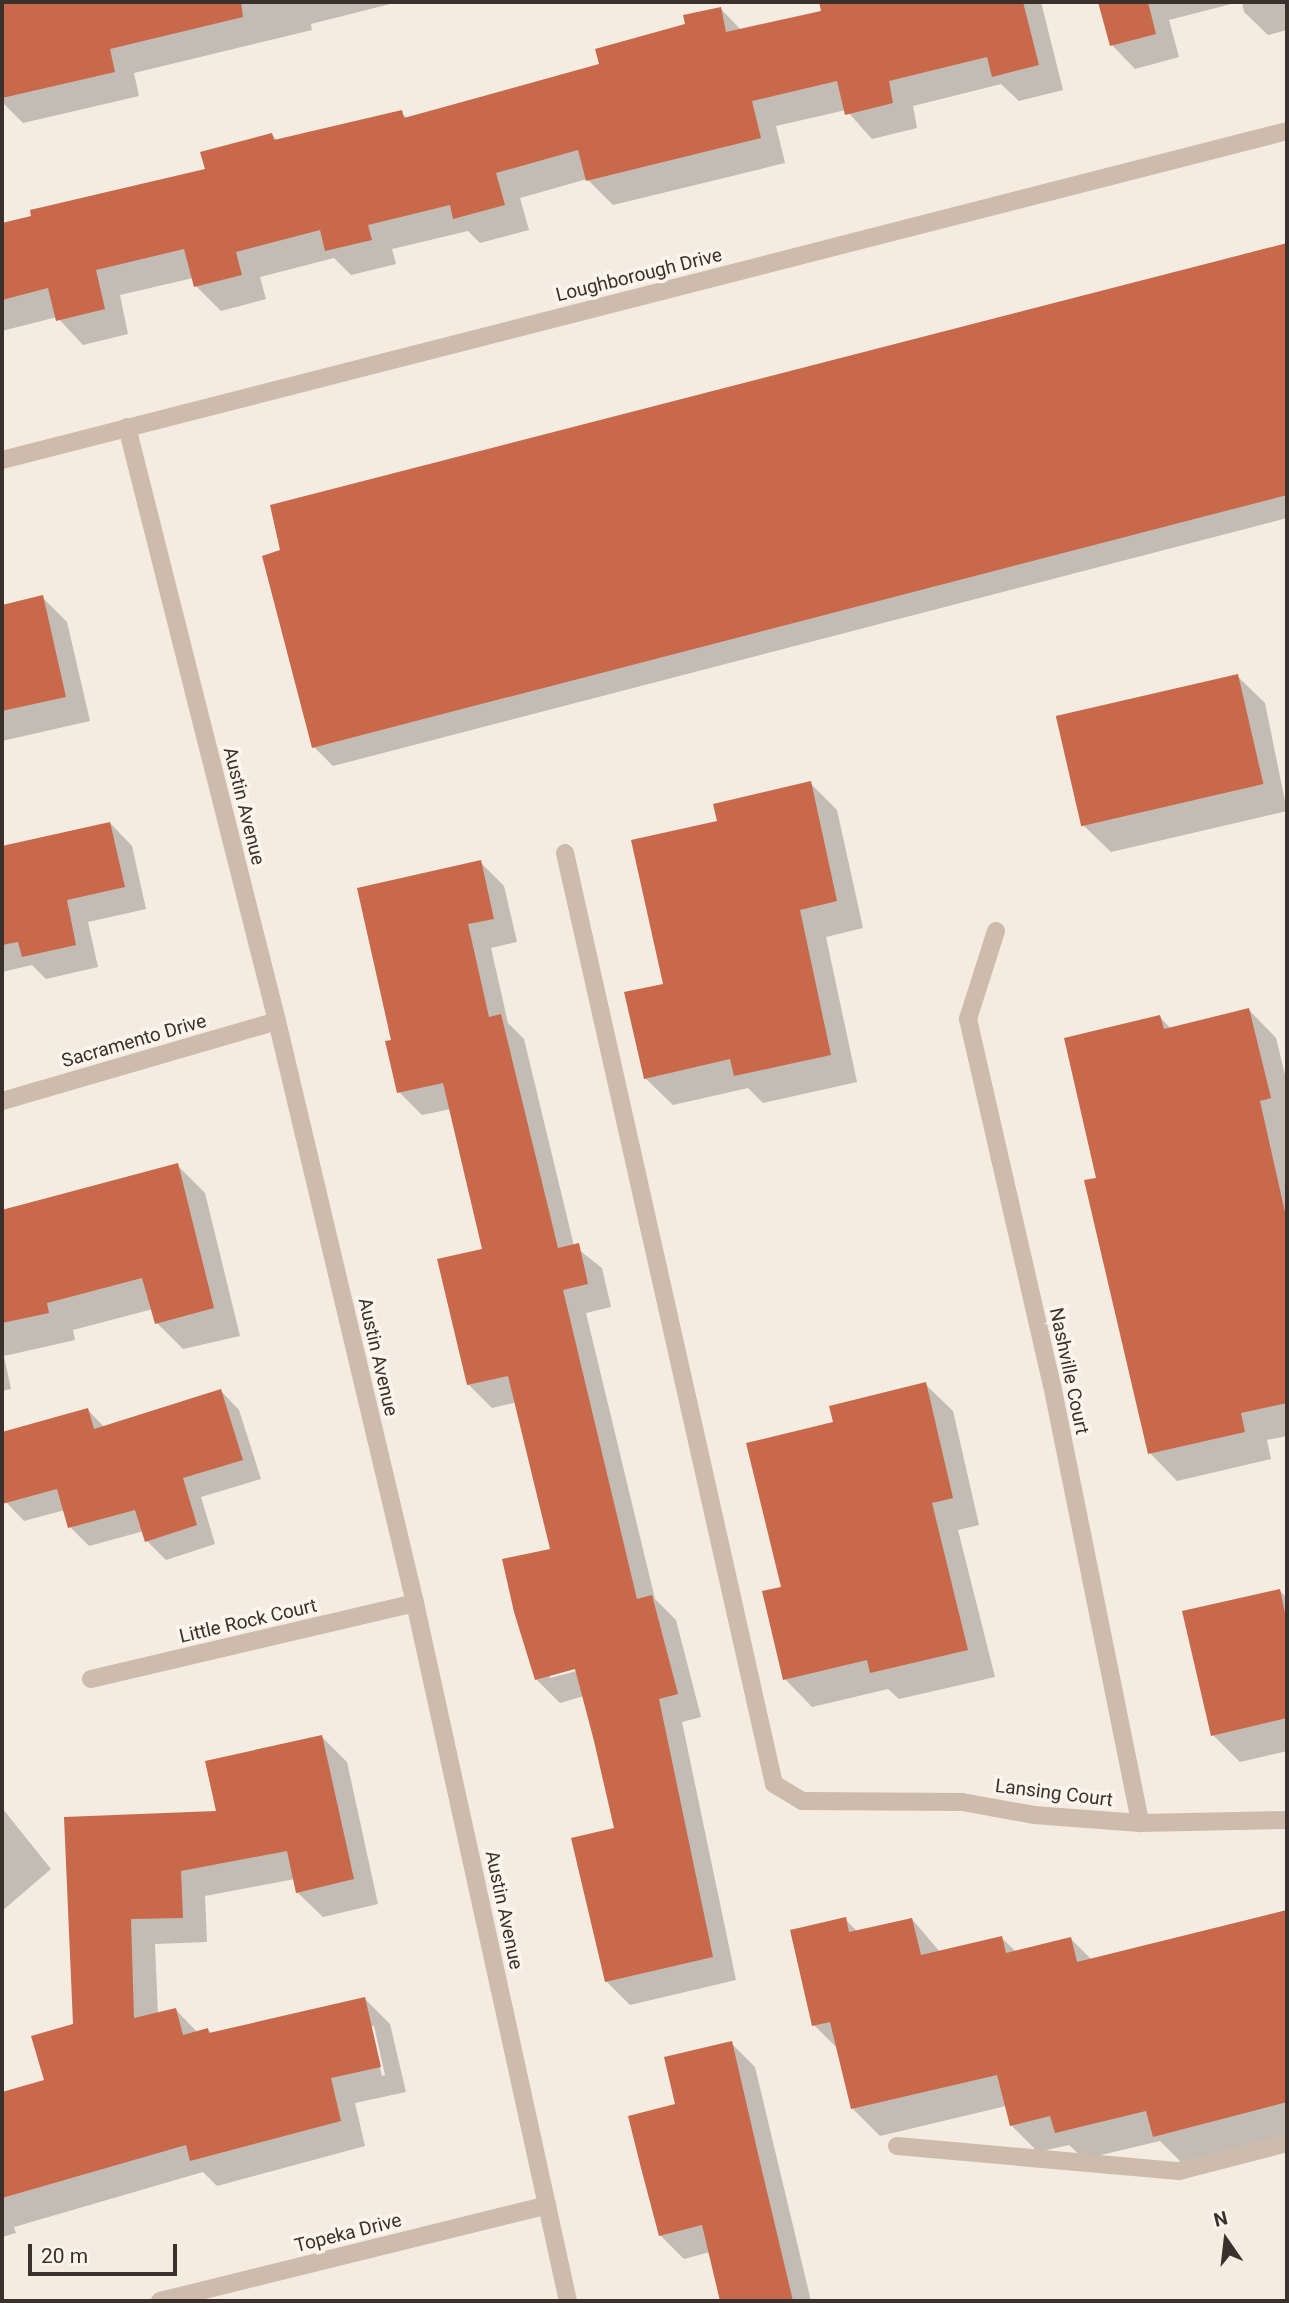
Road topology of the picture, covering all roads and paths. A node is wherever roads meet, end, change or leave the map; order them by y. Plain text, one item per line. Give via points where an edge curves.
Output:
1 (1287, 131) edge
2 (127, 427) junction
3 (2, 460) edge
4 (565, 853) dead end
5 (996, 931) dead end
6 (277, 1021) junction
7 (2, 1101) edge
8 (415, 1603) junction
9 (91, 1679) dead end
10 (1287, 1819) edge
11 (1140, 1823) junction
12 (1287, 2143) edge
13 (897, 2146) dead end
14 (547, 2205) junction
15 (160, 2301) edge
16 (568, 2301) edge

1 - 2 street, Loughborough Drive
2 - 3 street, Loughborough Drive
2 - 6 street, Austin Avenue
4 - 11 street, Lansing Court via 774,1784 802,1801 962,1802 1034,1815
5 - 11 street, Nashville Court via 968,1019 1052,1385
6 - 7 street, Sacramento Drive
6 - 8 street, Austin Avenue
8 - 9 street, Little Rock Court
8 - 14 street, Austin Avenue
10 - 11 street, Lansing Court
12 - 13 street via 1179,2171
14 - 15 street, Topeka Drive
14 - 16 street, Austin Avenue

